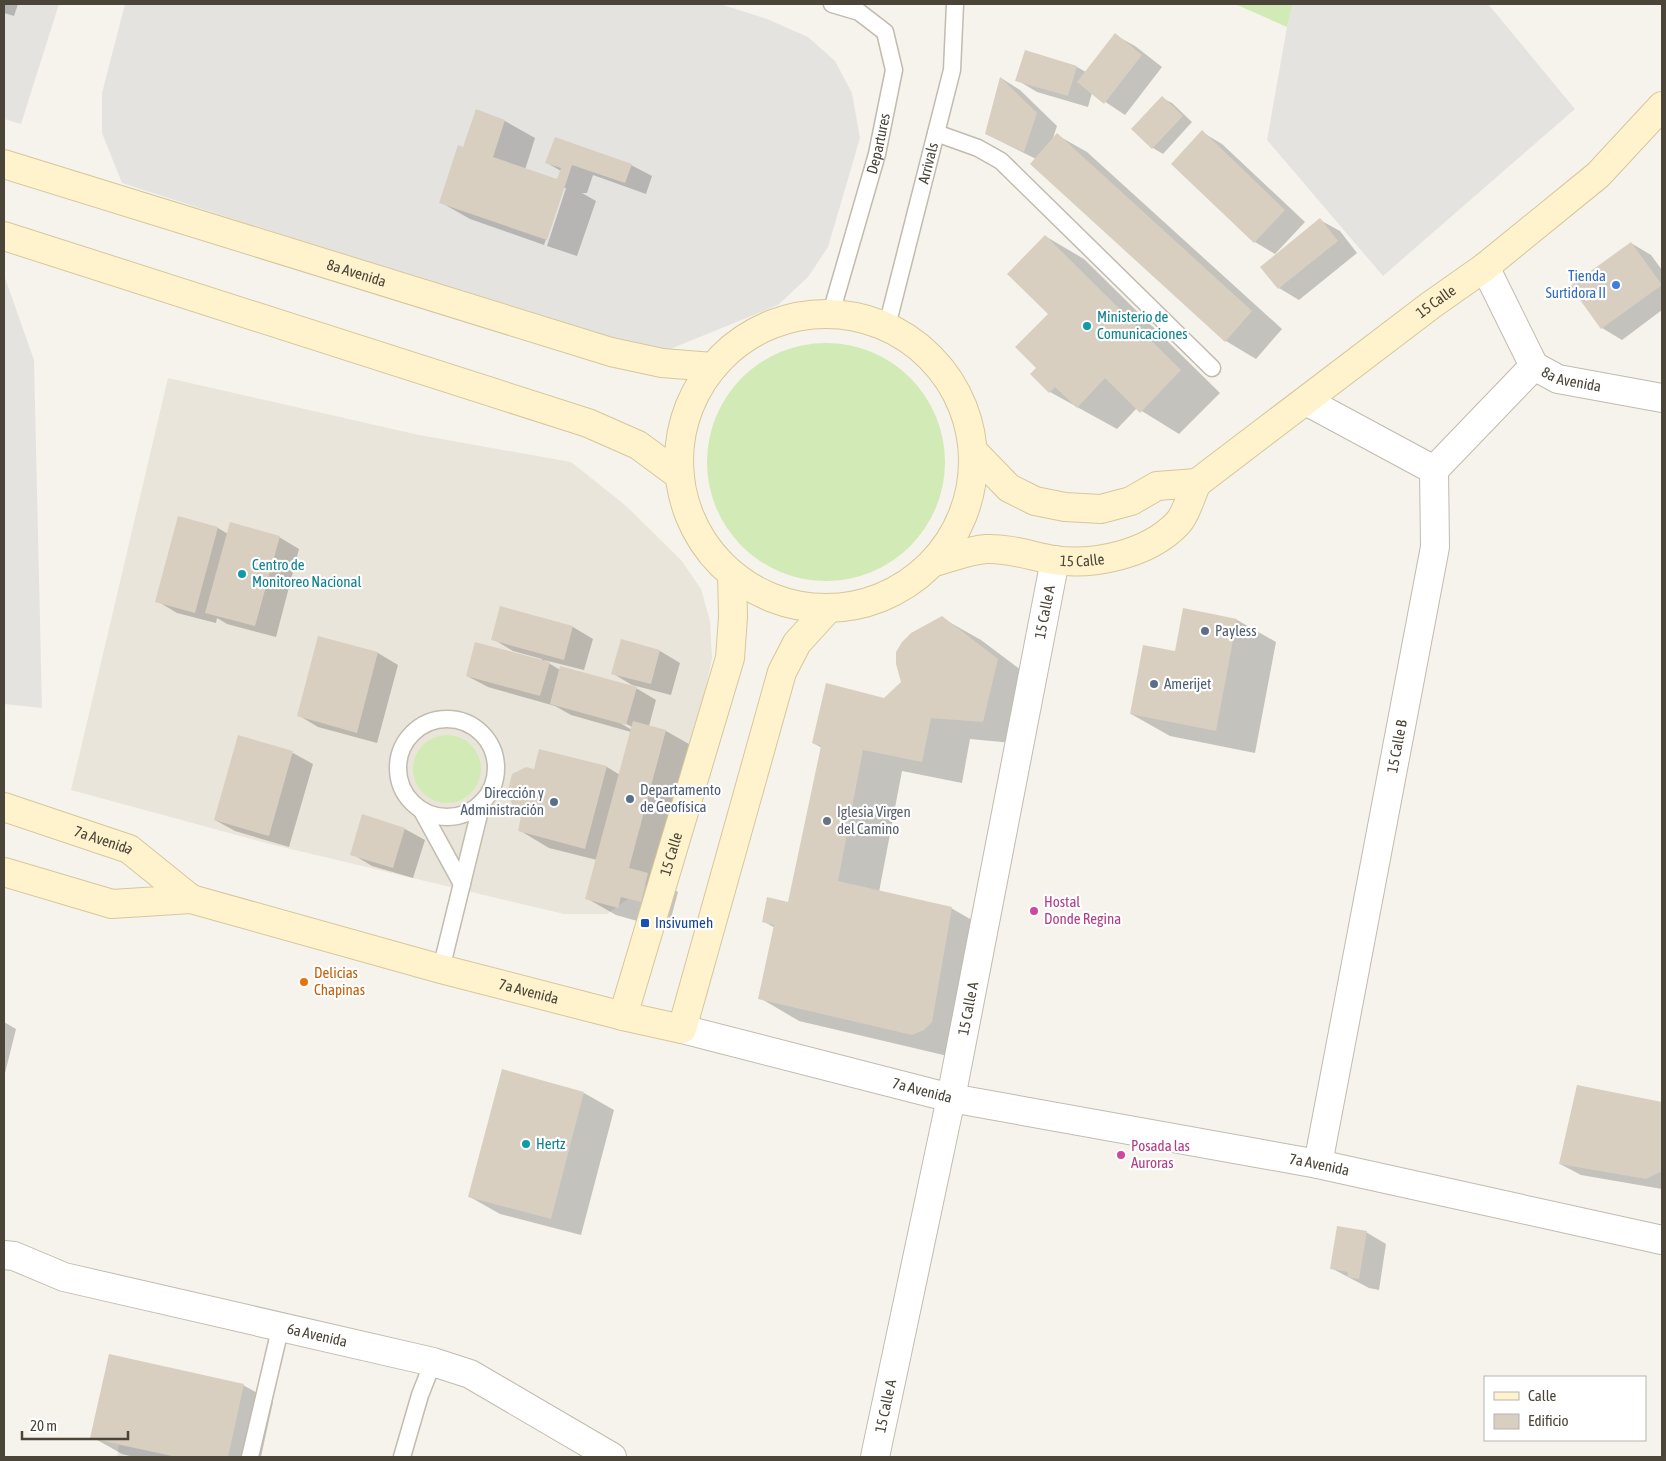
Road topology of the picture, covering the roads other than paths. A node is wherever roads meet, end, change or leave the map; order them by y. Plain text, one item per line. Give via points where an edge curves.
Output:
1 (832, 4) edge
2 (950, 6) edge
3 (1662, 106) edge
4 (936, 133) junction
5 (4, 164) edge
6 (4, 236) edge
7 (1485, 267) junction
8 (831, 313) junction
9 (887, 326) junction
10 (1534, 366) junction
11 (713, 367) junction
12 (1212, 368) dead end
13 (1662, 398) edge
14 (1306, 401) junction
15 (973, 451) junction
16 (1434, 470) junction
17 (680, 476) junction
18 (1197, 483) junction
19 (1055, 560) junction
20 (934, 562) junction
21 (732, 574) junction
22 (828, 609) junction
23 (482, 802) junction
24 (4, 807) edge
25 (422, 811) junction
26 (4, 872) edge
27 (462, 884) junction
28 (191, 899) junction
29 (441, 969) junction
30 (623, 1016) junction
31 (682, 1029) junction
32 (951, 1098) junction
33 (1318, 1164) junction
34 (1662, 1240) edge
35 (4, 1255) edge
36 (281, 1326) junction
37 (433, 1362) junction
38 (250, 1457) edge
39 (402, 1457) edge
40 (612, 1457) edge
41 (875, 1457) edge

1 - 8 lane, Departures via 859,12 885,32 894,70 877,154
2 - 4 lane, Arrivals via 952,70
3 - 7 main road, 15 Calle via 1598,174
4 - 9 lane, Arrivals
4 - 12 lane via 978,148 1001,161
5 - 11 main road, 8a Avenida via 611,352 662,363
6 - 17 main road via 588,423 638,445
7 - 10 street, 8a Avenida
7 - 14 main road, 15 Calle
8 - 9 main road
8 - 11 main road via 778,321 737,344
9 - 15 main road via 920,347 947,376 965,412
10 - 13 street, 8a Avenida via 1558,379
10 - 16 street
11 - 17 main road via 692,400 681,437
14 - 16 street
14 - 18 main road, 15 Calle
15 - 18 main road via 1009,488 1035,500 1065,507 1101,509 1131,500 1157,486
15 - 20 main road via 970,491 957,529
16 - 33 street, 15 Calle B via 1435,547
17 - 21 main road via 689,513 707,546
18 - 19 main road, 15 Calle via 1178,523 1155,540 1127,555 1095,561
19 - 20 main road, 15 Calle via 1014,551 985,549
19 - 32 street, 15 Calle A
20 - 22 main road via 904,587 867,603
21 - 22 main road via 761,593 794,605
21 - 30 main road, 15 Calle via 730,658
22 - 31 main road via 797,643 782,672
23 - 25 lane via 470,812 454,817 438,817
23 - 25 lane via 496,772 495,756 488,741 477,728 463,721 431,720 405,740 397,772 406,794
23 - 27 lane
24 - 28 main road, 7a Avenida via 129,849
25 - 27 lane
26 - 28 main road, 7a Avenida via 112,904
27 - 29 lane
28 - 29 main road, 7a Avenida
29 - 30 main road, 7a Avenida
30 - 31 main road, 7a Avenida
31 - 32 street, 7a Avenida
32 - 33 street, 7a Avenida
32 - 41 street, 15 Calle A
33 - 34 street, 7a Avenida
35 - 36 street, 6a Avenida via 14,1256 64,1277
36 - 37 street, 6a Avenida
36 - 38 lane
37 - 39 lane
37 - 40 street, 6a Avenida via 470,1374

